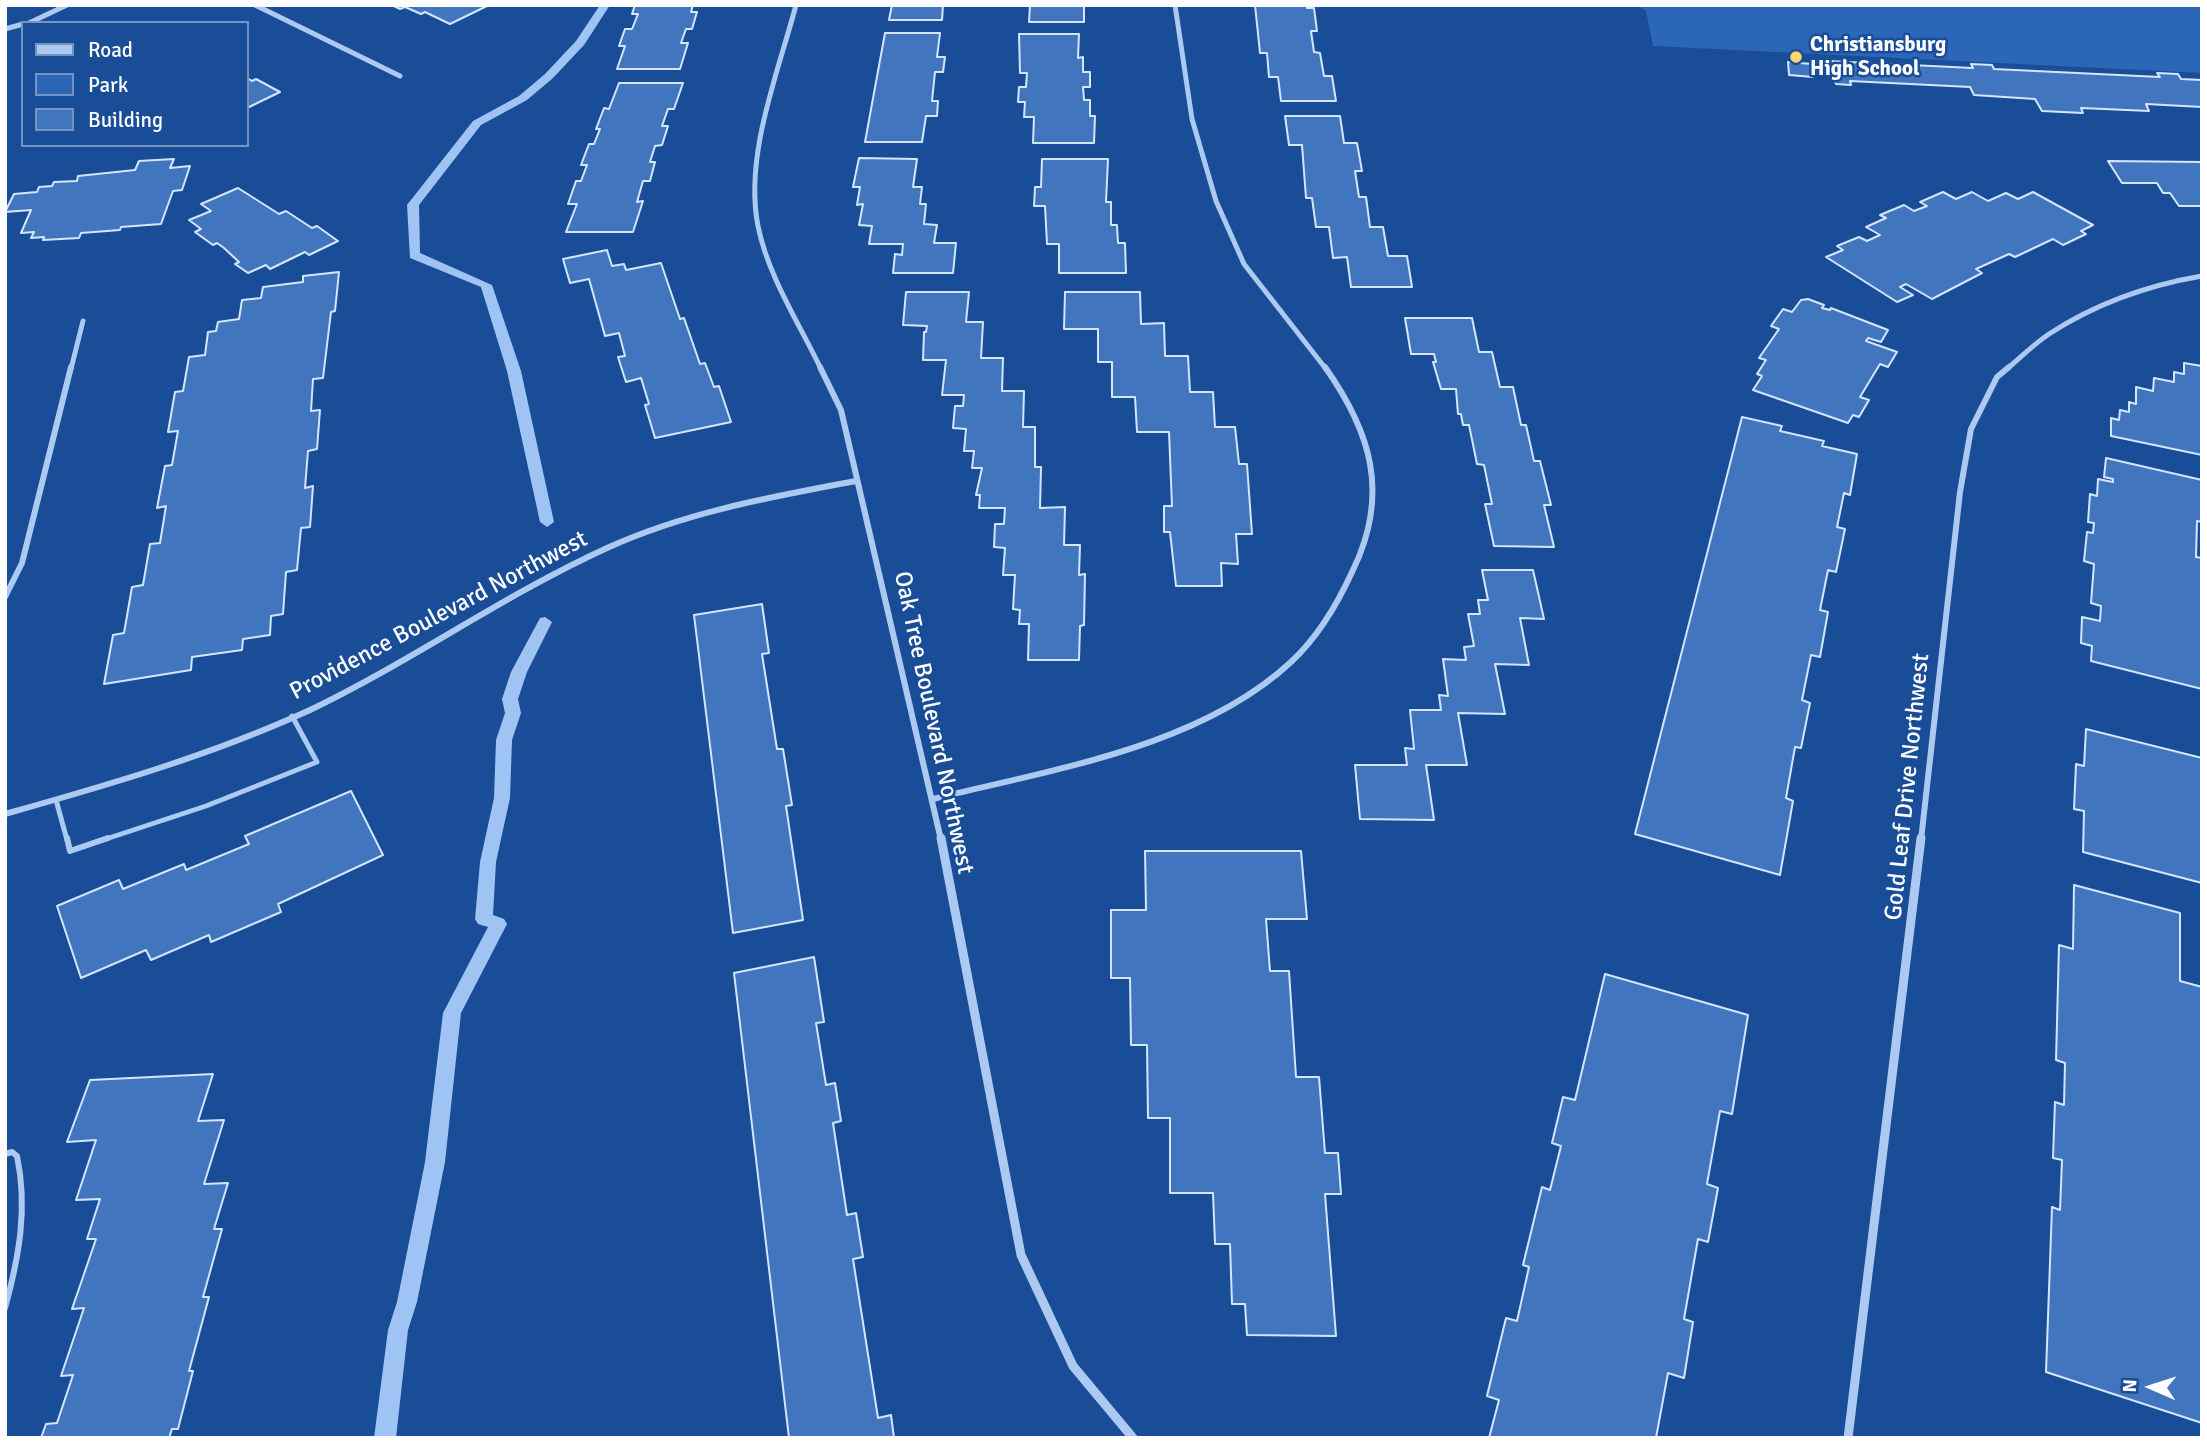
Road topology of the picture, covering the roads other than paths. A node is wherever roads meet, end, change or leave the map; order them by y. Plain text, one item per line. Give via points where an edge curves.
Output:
1 (66, 5) edge
2 (255, 5) edge
3 (796, 5) edge
4 (1175, 5) edge
5 (33, 21) edge
6 (400, 76) dead end
7 (2202, 276) edge
8 (83, 321) dead end
9 (856, 481) junction
10 (5, 597) edge
11 (292, 716) junction
12 (933, 799) junction
13 (56, 800) junction
14 (5, 814) edge
15 (5, 1154) edge
16 (5, 1308) edge
17 (1133, 1438) edge
18 (1848, 1438) edge

1 - 5 street
2 - 6 street
3 - 9 street, Oak Tree Boulevard Northwest via 760,141 754,183 758,226 770,265 841,410
4 - 12 street via 1193,135 1212,197 1242,261 1331,376 1361,427 1375,479 1369,532 1336,606 1291,662 1248,695 1198,724 1097,757
7 - 18 street, Gold Leaf Drive Northwest via 2147,288 2097,307 2049,334 1997,377 1971,429
8 - 10 street via 22,563
9 - 11 street, Providence Boulevard Northwest via 744,504 646,532 597,554 346,692
9 - 12 street, Oak Tree Boulevard Northwest
11 - 13 street, Providence Boulevard Northwest via 170,765
11 - 13 lane via 317,762 206,806 70,851
12 - 17 street, Oak Tree Boulevard Northwest via 1021,1255 1073,1366
13 - 14 street, Providence Boulevard Northwest
15 - 16 lane via 12,1152 19,1166 22,1209

